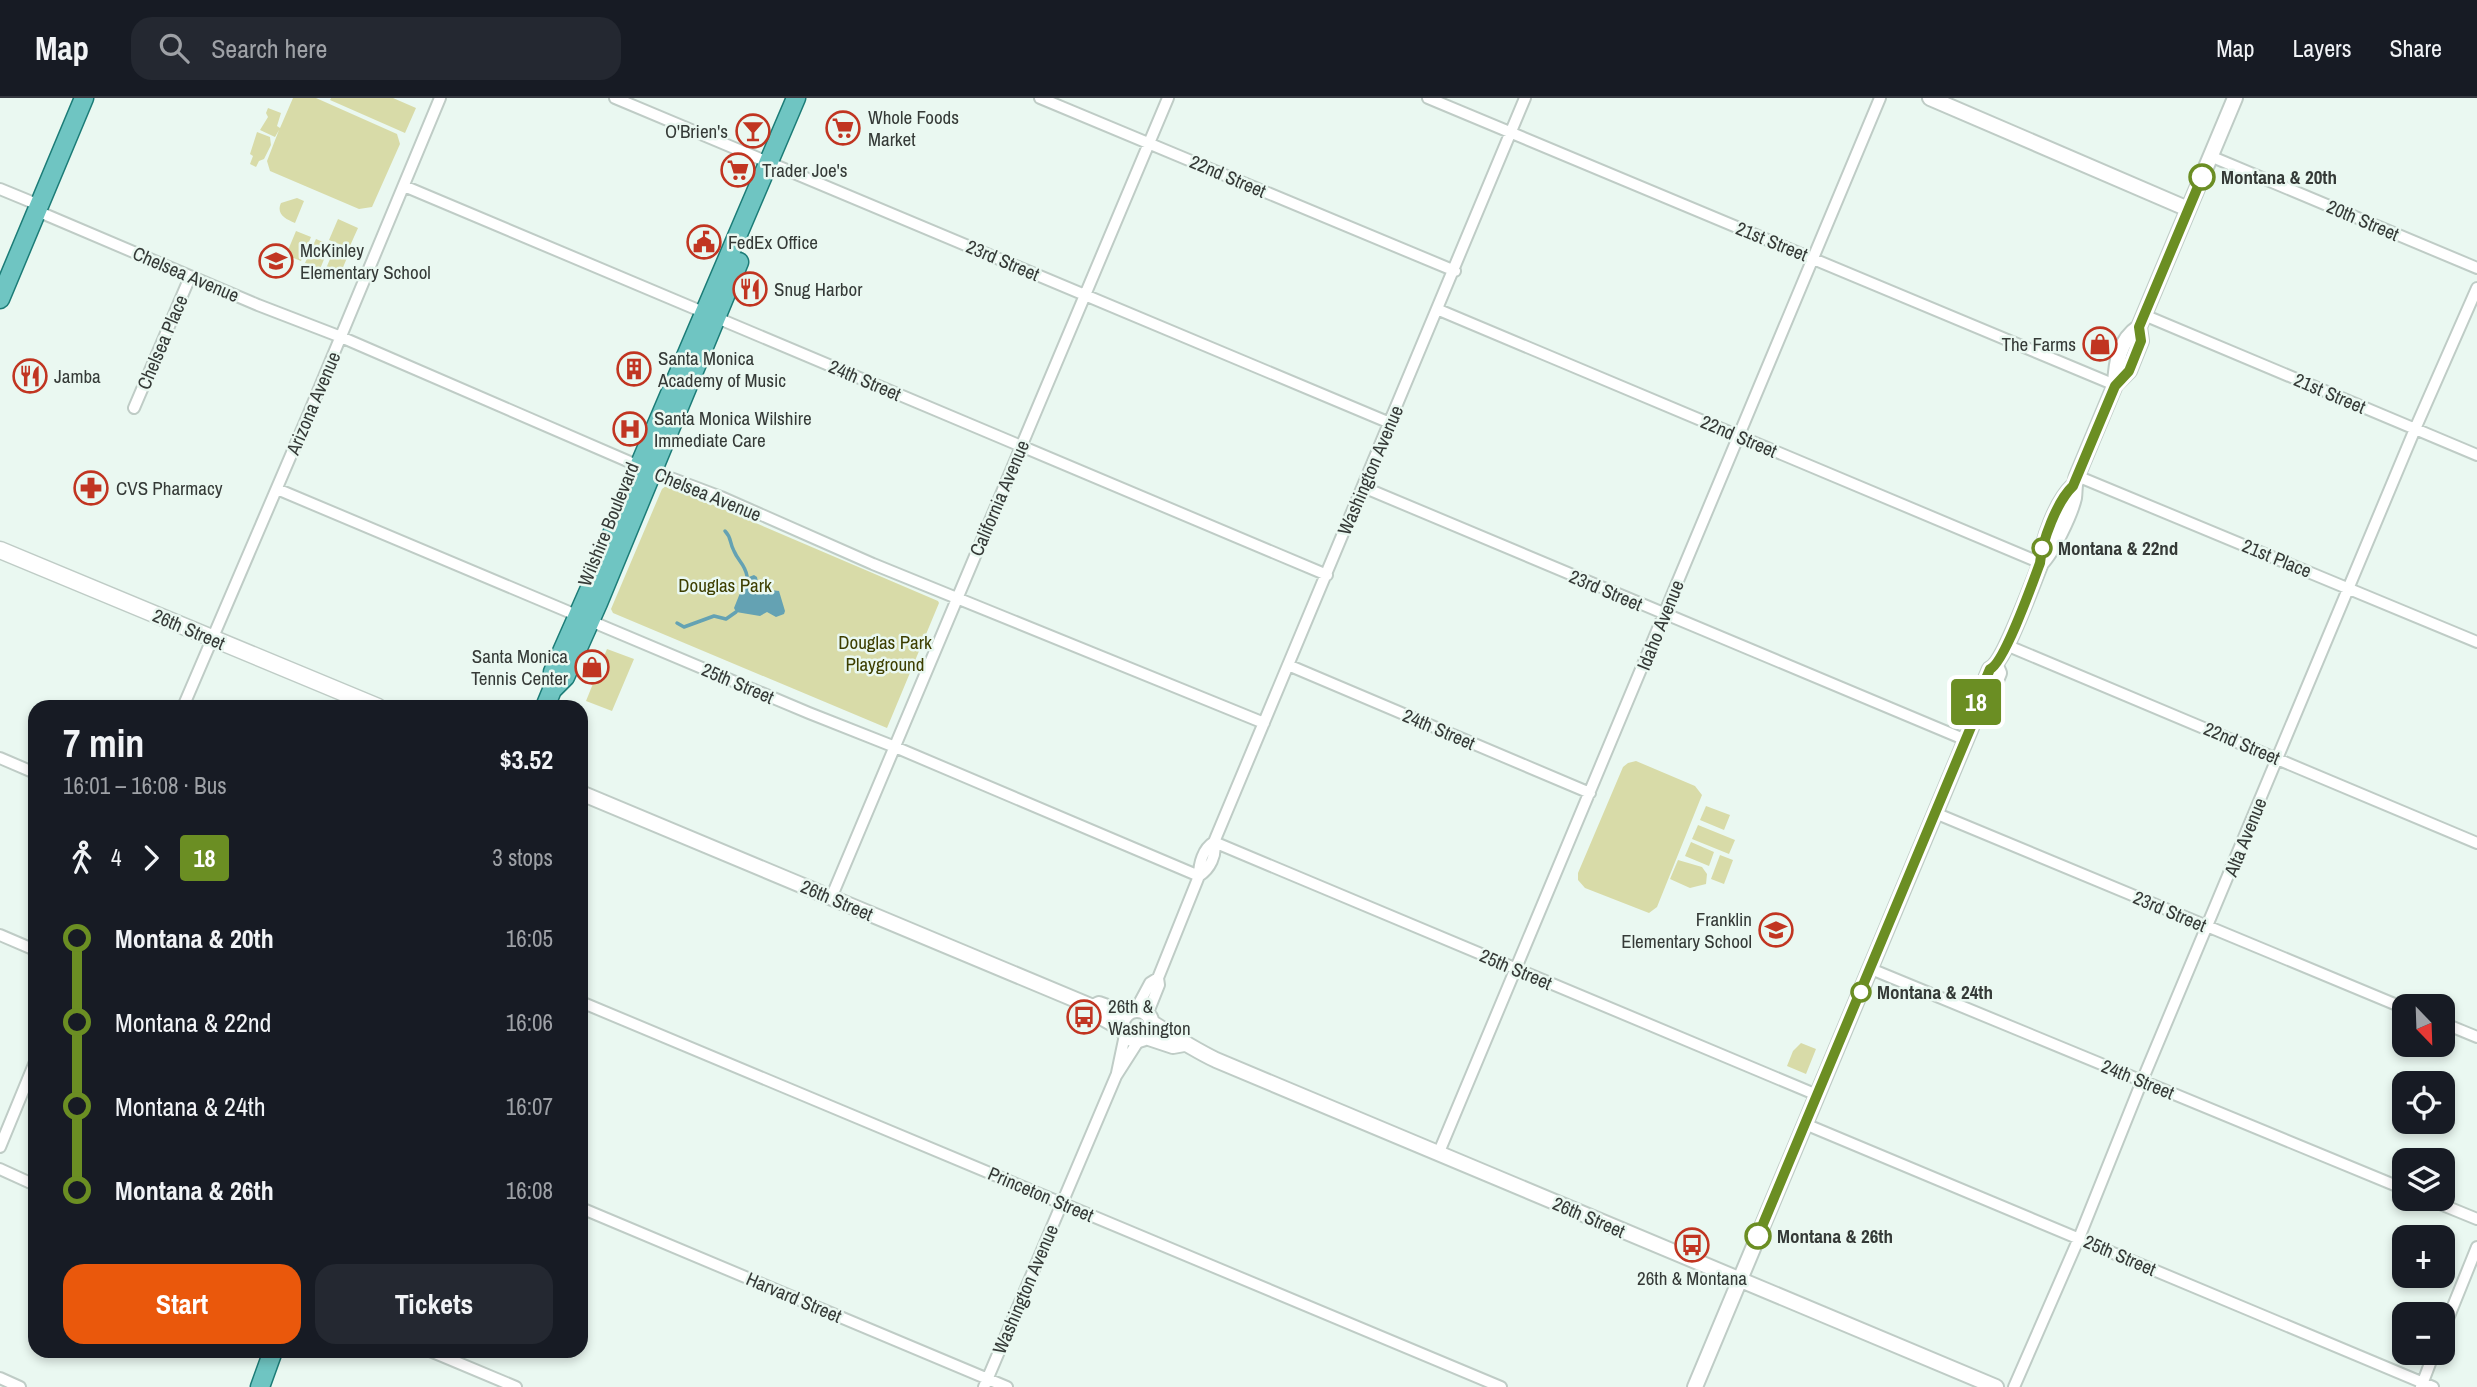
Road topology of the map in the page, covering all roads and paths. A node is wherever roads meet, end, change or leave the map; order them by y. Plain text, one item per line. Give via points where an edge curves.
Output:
1 (84, 98) edge
2 (440, 98) edge
3 (615, 98) edge
4 (796, 98) edge
5 (808, 98) edge
6 (1040, 98) edge
7 (1168, 98) edge
8 (1428, 98) edge
9 (1525, 98) edge
10 (1880, 98) edge
11 (1930, 98) edge
12 (2235, 98) edge
13 (1511, 133) junction
14 (1149, 143) junction
15 (2210, 156) junction
16 (774, 165) junction
17 (404, 186) junction
18 (0, 189) edge
19 (38, 208) junction
20 (2188, 209) junction
21 (1814, 259) junction
22 (2477, 268) edge
23 (1455, 271) junction
24 (190, 277) junction
25 (2477, 288) edge
26 (1084, 295) junction
27 (0, 299) edge
28 (1438, 310) junction
29 (711, 315) junction
30 (2142, 321) junction
31 (341, 337) junction
32 (2115, 386) junction
33 (134, 408) dead end
34 (1390, 423) junction
35 (2415, 429) junction
36 (1740, 436) junction
37 (1021, 446) junction
38 (2477, 455) edge
39 (645, 468) junction
40 (2075, 481) junction
41 (1363, 487) junction
42 (276, 489) junction
43 (0, 550) edge
44 (2040, 563) junction
45 (1327, 575) junction
46 (2349, 588) junction
47 (958, 597) junction
48 (1664, 615) junction
49 (584, 619) junction
50 (212, 638) junction
51 (2477, 642) edge
52 (2006, 645) junction
53 (1288, 665) junction
54 (548, 699) edge
55 (186, 700) edge
56 (361, 700) edge
57 (1265, 723) junction
58 (1966, 740) junction
59 (895, 747) junction
60 (0, 758) edge
61 (2278, 758) junction
62 (28, 770) edge
63 (1590, 793) junction
64 (588, 796) edge
65 (1935, 813) junction
66 (1214, 842) junction
67 (2477, 843) edge
68 (1199, 876) junction
69 (831, 898) junction
70 (2208, 927) junction
71 (0, 935) edge
72 (28, 947) edge
73 (1516, 969) junction
74 (1871, 969) junction
75 (2392, 1003) edge
76 (588, 1005) edge
77 (1093, 1007) junction
78 (1140, 1015) junction
79 (2455, 1028) edge
80 (1133, 1035) junction
81 (2477, 1037) edge
82 (1184, 1045) junction
83 (28, 1079) edge
84 (2142, 1081) junction
85 (1817, 1095) junction
86 (1805, 1124) junction
87 (0, 1147) edge
88 (1439, 1152) junction
89 (0, 1170) edge
90 (28, 1182) edge
91 (2392, 1184) edge
92 (1062, 1203) junction
93 (2455, 1210) edge
94 (588, 1211) edge
95 (2477, 1219) edge
96 (2079, 1238) junction
97 (2477, 1247) edge
98 (1740, 1280) junction
99 (2455, 1302) edge
100 (270, 1358) edge
101 (447, 1358) edge
102 (2431, 1365) edge
103 (0, 1378) edge
104 (986, 1383) edge
105 (2426, 1385) edge
106 (20, 1387) edge
107 (260, 1387) edge
108 (516, 1387) edge
109 (1007, 1387) edge
110 (1501, 1387) edge
111 (1695, 1387) edge
112 (1996, 1387) edge
113 (2014, 1387) edge

1 - 19 main road
2 - 17 street, Arizona Avenue
3 - 16 street, 23rd Street
4 - 16 main road, Wilshire Boulevard
5 - 16 main road, Wilshire Boulevard
6 - 14 street, 22nd Street
7 - 14 street, California Avenue
8 - 13 street, 21st Street
9 - 13 street, Washington Avenue
10 - 21 street, Idaho Avenue
11 - 20 street
12 - 15 street
13 - 21 street, 21st Street
13 - 23 street, Washington Avenue
14 - 23 street, 22nd Street
14 - 26 street, California Avenue
15 - 20 street
15 - 22 street, 20th Street
16 - 26 street, 23rd Street
16 - 29 main road, Wilshire Boulevard
17 - 29 street, 24th Street
17 - 31 street, Arizona Avenue
18 - 19 street, Chelsea Avenue
19 - 24 street, Chelsea Avenue
19 - 27 main road
20 - 30 street
21 - 32 street, 21st Street
21 - 36 street, Idaho Avenue
23 - 28 street, Washington Avenue
24 - 31 street, Chelsea Avenue
24 - 33 street, Chelsea Place
25 - 35 street, Alta Avenue
26 - 34 street, 23rd Street
26 - 37 street, California Avenue
28 - 34 street, Washington Avenue
28 - 36 street, 22nd Street
29 - 37 street, 24th Street
29 - 39 main road, Wilshire Boulevard
30 - 32 street via 2141,341 2129,371
30 - 35 street, 21st Street
31 - 39 street, Chelsea Avenue
31 - 42 street, Arizona Avenue
32 - 40 street
34 - 41 street, Washington Avenue
35 - 38 street, 21st Street
35 - 46 street, Alta Avenue
36 - 44 street, 22nd Street
36 - 48 street, Idaho Avenue
37 - 45 street, 24th Street
37 - 47 street, California Avenue
39 - 47 street, Chelsea Avenue
39 - 49 main road, Wilshire Boulevard
40 - 44 street via 2074,498 2050,554
40 - 46 street, 21st Place
41 - 45 street, Washington Avenue
41 - 48 street, 23rd Street
42 - 49 street, 25th Street
42 - 50 street, Arizona Avenue
43 - 50 main road, 26th Street
44 - 52 street
45 - 53 street, Washington Avenue
46 - 51 street, 21st Place
46 - 61 street, Alta Avenue
47 - 57 street, Chelsea Avenue
47 - 59 street, California Avenue
48 - 58 street, 23rd Street
48 - 63 street, Idaho Avenue
49 - 54 main road, Wilshire Boulevard via 553,672
49 - 59 street, 25th Street
50 - 55 street, Arizona Avenue
50 - 56 main road, 26th Street
52 - 58 street via 1990,669
52 - 61 street, 22nd Street
53 - 57 street, Washington Avenue
53 - 63 street, 24th Street
57 - 66 street, Washington Avenue
58 - 65 street
59 - 68 street, 25th Street
59 - 69 street, California Avenue
60 - 62 street
61 - 67 street, 22nd Street
61 - 70 street, Alta Avenue
63 - 73 street, Idaho Avenue
64 - 69 street, 26th Street
65 - 70 street, 23rd Street
65 - 74 street
66 - 68 street, Washington Avenue via 1207,846
66 - 73 street, 25th Street
68 - 78 street, Washington Avenue via 1159,985
69 - 77 street, 26th Street
70 - 75 street, 23rd Street
70 - 84 street, Alta Avenue
71 - 72 street
73 - 85 street, 25th Street
73 - 88 street, Idaho Avenue
74 - 84 street, 24th Street
74 - 85 street
76 - 92 street, Princeton Street
77 - 78 street, 26th Street via 1099,1004
77 - 80 street, 26th Street via 1095,1014
78 - 80 street via 1122,1021
78 - 80 street via 1150,1032
78 - 82 street, 26th Street
79 - 81 street
80 - 82 street, 26th Street
80 - 92 street, Washington Avenue
82 - 88 street, 26th Street
83 - 87 street
84 - 91 street, 24th Street
84 - 96 street, Alta Avenue
85 - 86 street
86 - 96 street, 25th Street
86 - 98 street
88 - 98 street, 26th Street
89 - 90 street
92 - 104 street, Washington Avenue
92 - 110 street, Princeton Street
93 - 95 street
94 - 104 street, Harvard Street
96 - 105 street, 25th Street
96 - 113 street, Alta Avenue
97 - 99 street
98 - 111 street
98 - 112 street, 26th Street
100 - 107 main road
101 - 108 street
102 - 105 street
103 - 106 street
104 - 109 street, Harvard Street

